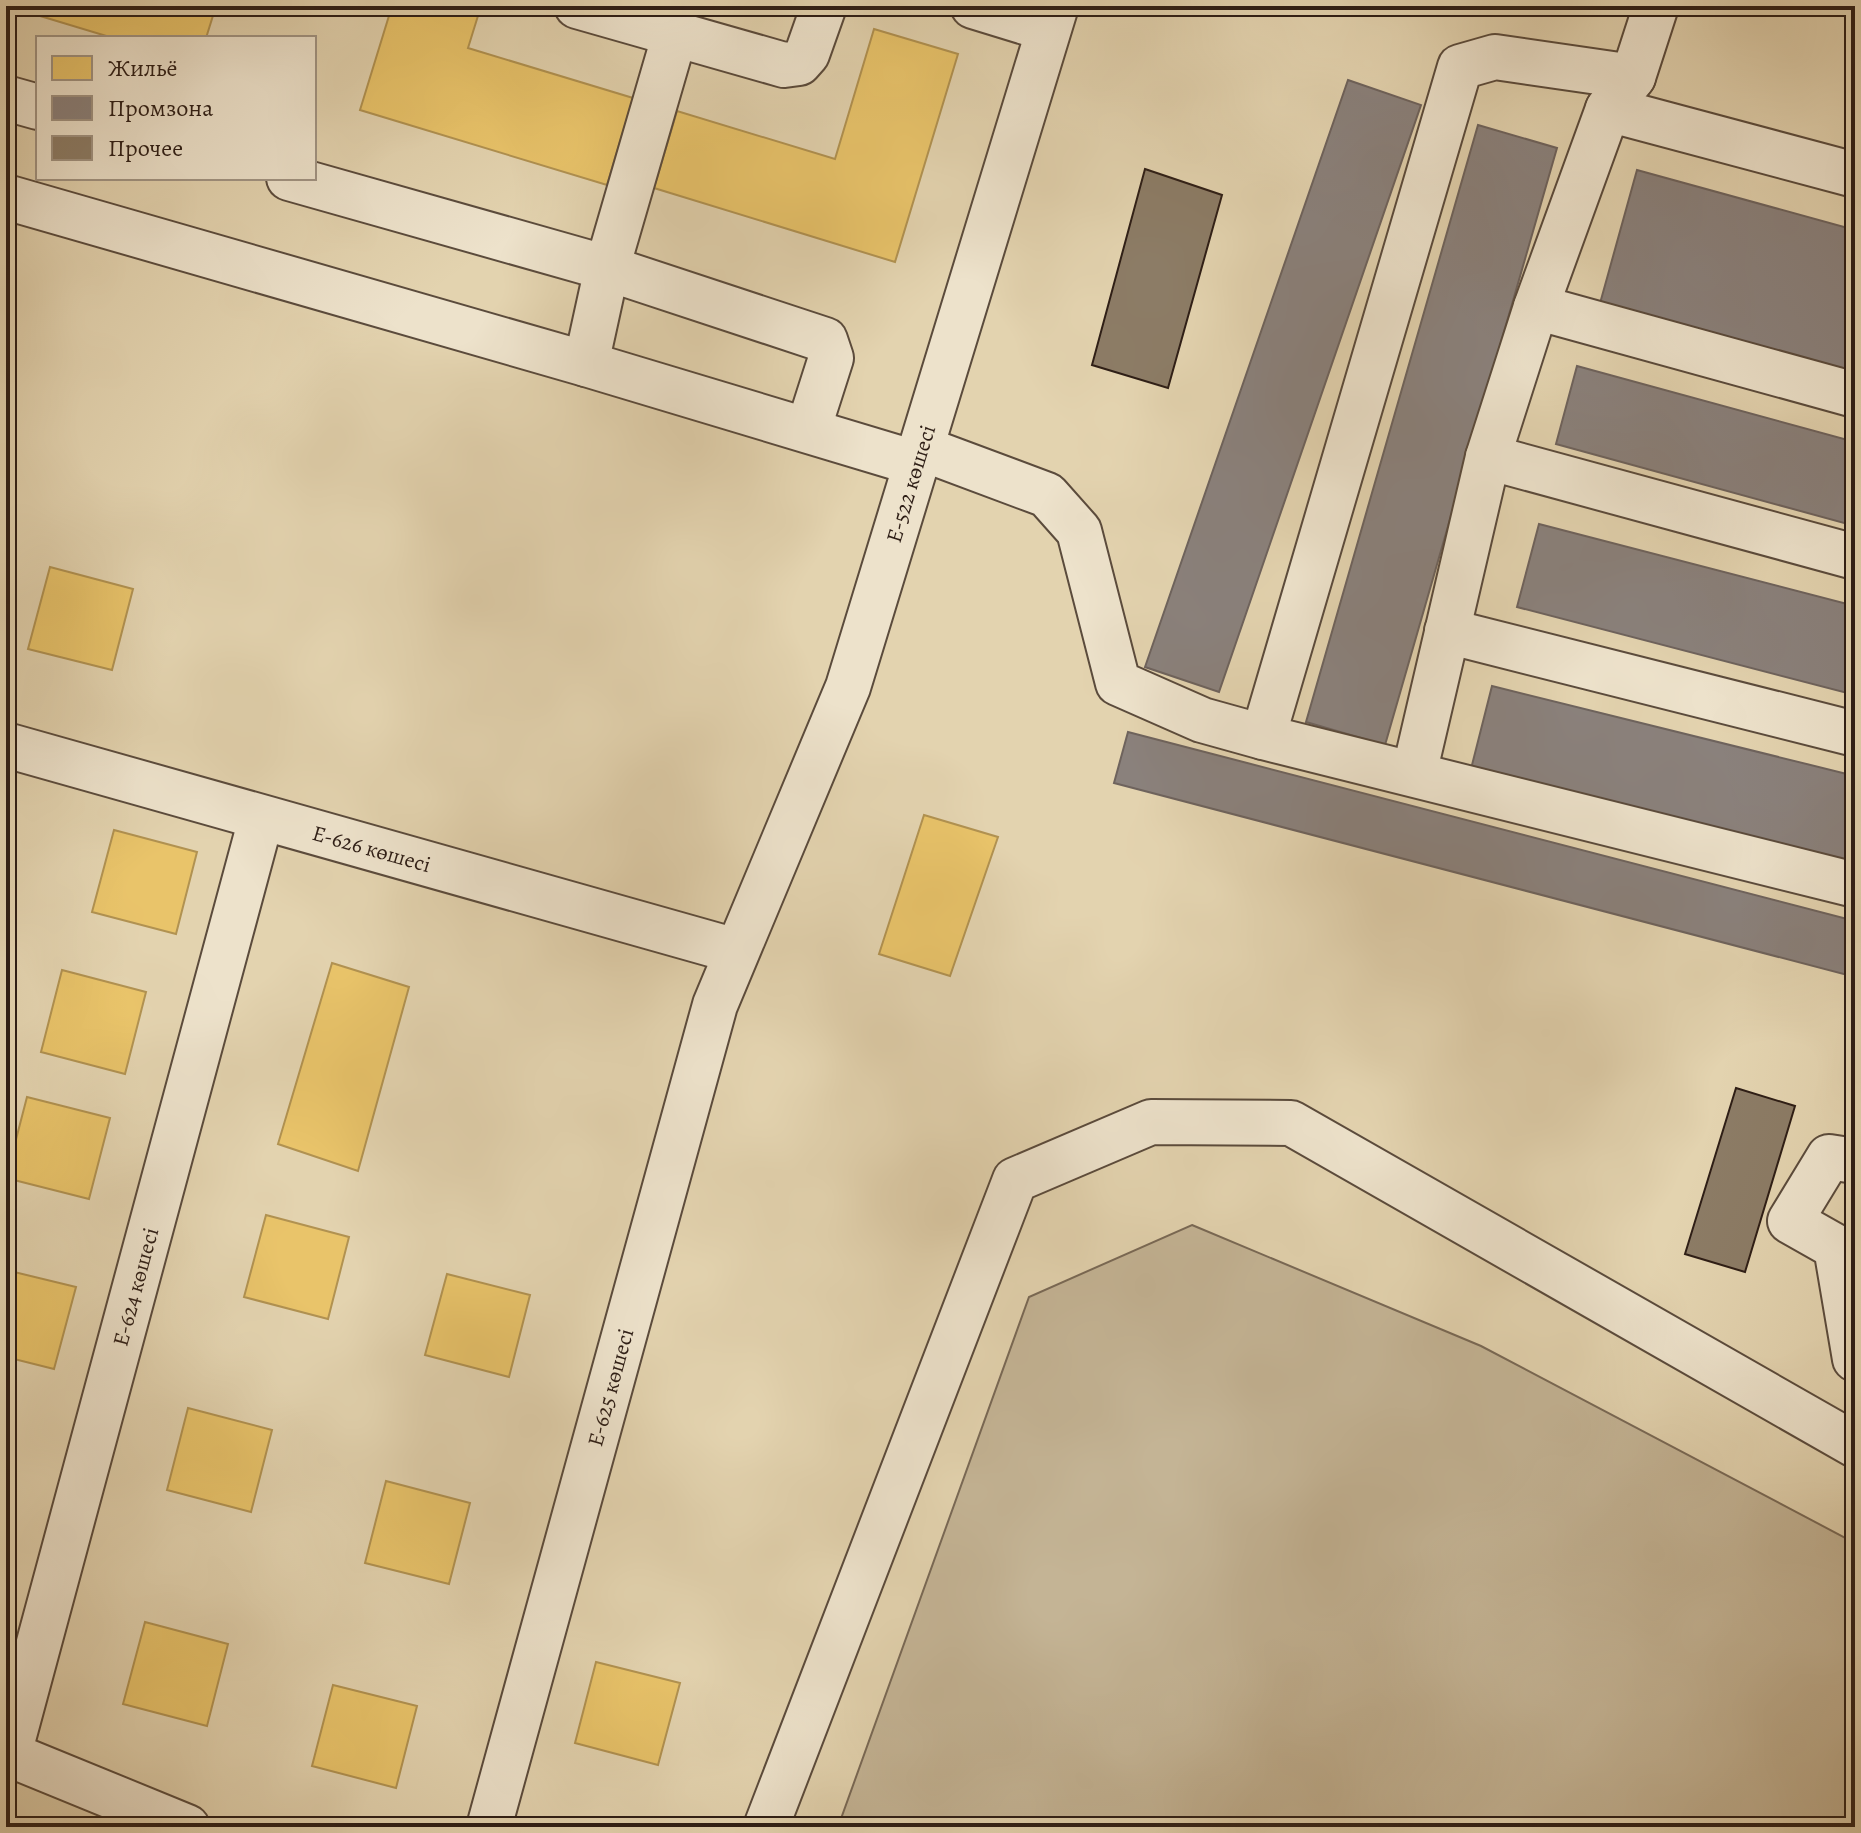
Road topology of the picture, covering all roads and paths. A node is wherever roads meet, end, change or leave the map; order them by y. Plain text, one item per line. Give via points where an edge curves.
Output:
1 (577, 6) edge
2 (824, 6) edge
3 (973, 6) edge
4 (1656, 6) edge
5 (1052, 17) edge
6 (675, 34) junction
7 (1621, 93) junction
8 (6, 98) edge
9 (36, 106) edge
10 (1855, 175) edge
11 (296, 180) edge
12 (6, 197) edge
13 (607, 268) junction
14 (1536, 307) junction
15 (586, 364) junction
16 (1855, 395) edge
17 (808, 430) junction
18 (918, 456) junction
19 (1488, 457) junction
20 (1855, 557) edge
21 (1447, 631) junction
22 (1855, 734) edge
23 (1263, 737) junction
24 (6, 745) edge
25 (1414, 774) junction
26 (261, 819) junction
27 (1855, 885) edge
28 (736, 951) junction
29 (1855, 1161) edge
30 (1855, 1359) edge
31 (1855, 1445) edge
32 (7, 1753) edge
33 (187, 1827) edge
34 (489, 1827) edge
35 (766, 1827) edge

1 - 6 street
2 - 6 street via 799,63 784,65
3 - 5 street
4 - 7 street
5 - 18 street, Е-522 көшесі
6 - 13 street
7 - 10 street
7 - 14 street
7 - 23 street via 1495,57 1460,67
8 - 9 street
11 - 13 street
12 - 15 street
13 - 15 street
13 - 17 street via 825,340 831,358
14 - 16 street
14 - 19 street
15 - 17 street
17 - 18 street
18 - 23 street via 1047,495 1079,531 1118,683 1202,720
18 - 28 street, Е-522 көшесі via 848,687
19 - 20 street
19 - 21 street
21 - 22 street
21 - 25 street
23 - 25 street
24 - 26 street, Е-626 көшесі
25 - 27 street
26 - 28 street, Е-626 көшесі
26 - 32 street, Е-624 көшесі
28 - 34 street, Е-625 көшесі via 715,1005
29 - 30 street via 1829,1157 1790,1221 1836,1247
31 - 35 street via 1291,1123 1151,1122 1015,1180
32 - 33 street

